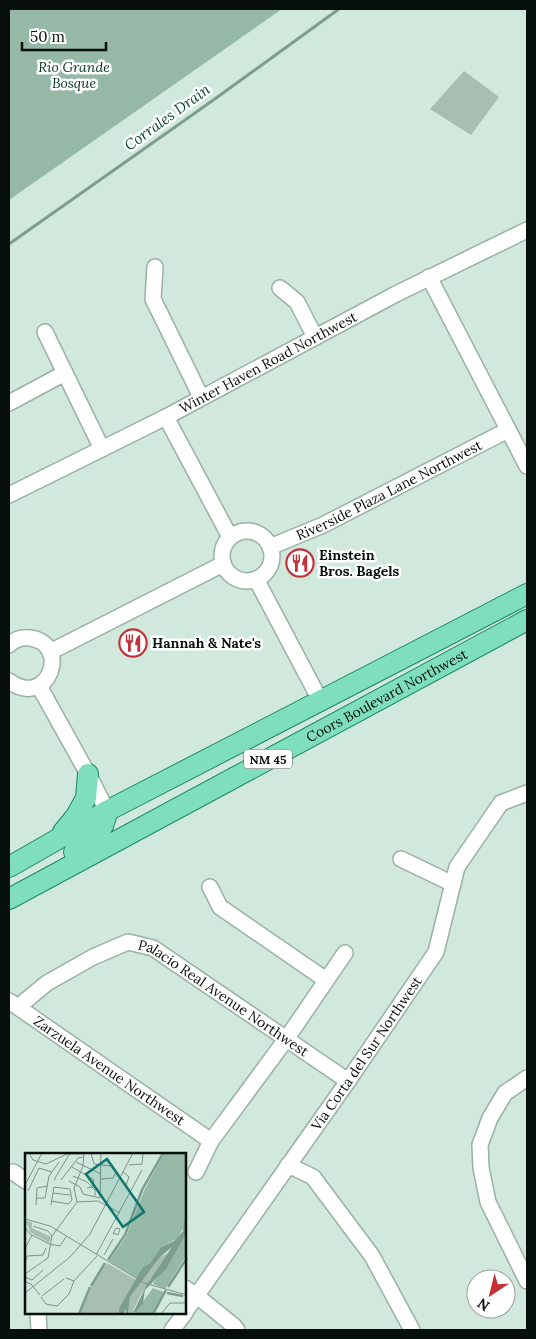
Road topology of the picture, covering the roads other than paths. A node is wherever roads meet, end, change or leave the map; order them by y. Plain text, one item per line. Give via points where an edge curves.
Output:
1 (527, 230) edge
2 (155, 267) dead end
3 (429, 277) junction
4 (280, 288) dead end
5 (45, 332) dead end
6 (315, 337) junction
7 (65, 373) junction
8 (201, 398) junction
9 (9, 403) edge
10 (166, 417) junction
11 (508, 430) junction
12 (102, 448) junction
13 (527, 466) edge
14 (9, 495) edge
15 (230, 537) junction
16 (270, 547) junction
17 (223, 564) junction
18 (256, 579) junction
19 (527, 580) edge
20 (527, 594) edge
21 (503, 606) junction
22 (527, 620) edge
23 (9, 645) edge
24 (50, 652) junction
25 (9, 681) edge
26 (39, 686) junction
27 (320, 700) junction
28 (88, 774) junction
29 (527, 793) edge
30 (107, 811) junction
31 (56, 840) junction
32 (401, 860) dead end
33 (9, 867) edge
34 (453, 884) junction
35 (210, 887) dead end
36 (9, 888) edge
37 (9, 899) edge
38 (345, 953) dead end
39 (326, 980) junction
40 (13, 1004) edge
41 (287, 1038) junction
42 (527, 1078) edge
43 (348, 1081) junction
44 (211, 1141) junction
45 (288, 1165) junction
46 (13, 1172) dead end
47 (196, 1172) dead end
48 (25, 1180) edge
49 (527, 1281) edge
50 (191, 1292) edge
51 (186, 1310) edge
52 (38, 1314) edge
53 (184, 1314) edge
54 (39, 1330) edge
55 (172, 1330) edge
56 (236, 1330) edge
57 (412, 1330) edge

1 - 3 street, Winter Haven Road Northwest
2 - 8 street via 154,299
3 - 6 street, Winter Haven Road Northwest
3 - 11 street
4 - 6 street via 296,302
5 - 7 street
6 - 8 street, Winter Haven Road Northwest
7 - 9 street
7 - 12 street
8 - 10 street, Winter Haven Road Northwest
10 - 12 street, Winter Haven Road Northwest
10 - 15 street
11 - 13 street
11 - 16 street, Riverside Plaza Lane Northwest via 323,525
12 - 14 street, Winter Haven Road Northwest
15 - 16 street via 243,532 259,534
15 - 17 street via 223,550
16 - 18 street via 270,566 264,575
17 - 18 street via 236,578 244,581
17 - 24 street
18 - 27 street
19 - 21 main road
20 - 21 main road, Coors Boulevard Northwest / NM 45
21 - 27 main road, Coors Boulevard Northwest / NM 45
22 - 37 main road, Coors Boulevard Northwest / NM 45
23 - 24 street via 18,639 35,638
24 - 26 street via 50,674
25 - 26 street via 23,688
26 - 28 street
27 - 30 main road, Coors Boulevard Northwest / NM 45
28 - 30 street
28 - 31 main road via 86,798
29 - 34 street, Via Corta del Sur Northwest via 502,803 457,867
30 - 31 main road, Coors Boulevard Northwest / NM 45
30 - 36 main road via 105,823 88,845
31 - 33 main road, Coors Boulevard Northwest / NM 45
32 - 34 street
34 - 43 street, Via Corta del Sur Northwest via 436,952
35 - 39 street via 220,907
38 - 39 street
39 - 41 street
40 - 41 street, Palacio Real Avenue Northwest via 93,957 128,942 153,948
40 - 44 street, Zarzuela Avenue Northwest
41 - 43 street, Palacio Real Avenue Northwest
41 - 44 street
42 - 49 street via 505,1093 490,1118 480,1145 488,1202
43 - 45 street, Via Corta del Sur Northwest
44 - 47 street
45 - 50 street, Via Corta del Sur Northwest
45 - 57 street via 313,1177 372,1256
46 - 48 street
50 - 51 street, Via Corta del Sur Northwest
50 - 56 street
52 - 54 street
53 - 55 street, Via Corta del Sur Northwest

